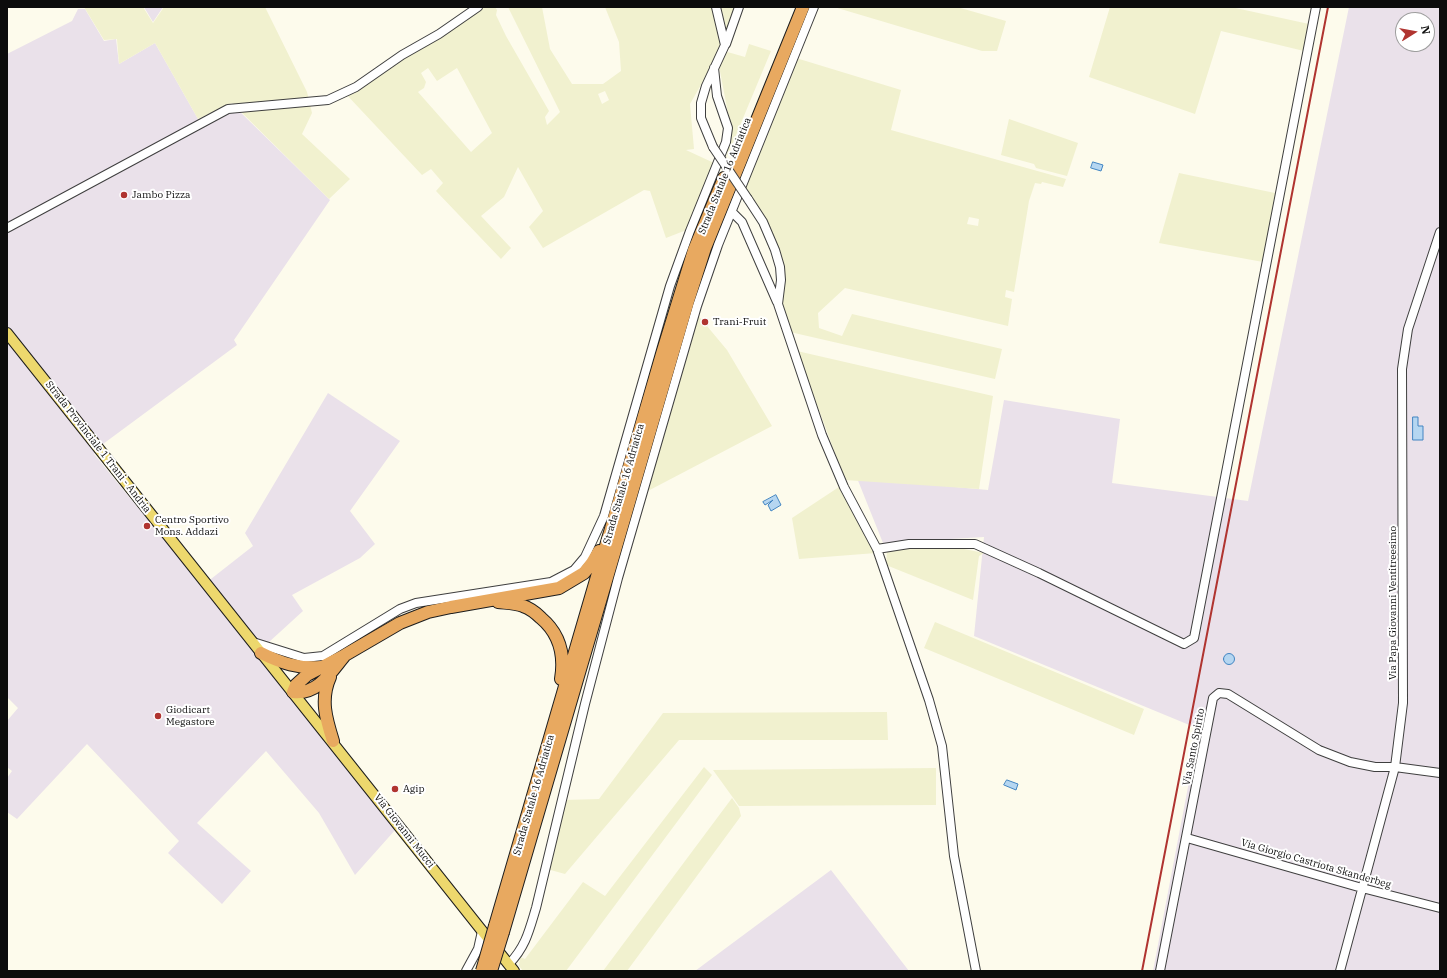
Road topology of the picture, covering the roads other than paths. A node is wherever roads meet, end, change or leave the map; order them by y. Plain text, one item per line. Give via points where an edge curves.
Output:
1 (478, 7) edge
2 (716, 7) edge
3 (739, 7) edge
4 (796, 7) edge
5 (803, 7) edge
6 (814, 7) edge
7 (1316, 7) edge
8 (725, 45) junction
9 (714, 68) junction
10 (732, 212) junction
11 (7, 228) edge
12 (1440, 232) edge
13 (778, 304) junction
14 (7, 333) edge
15 (618, 505) junction
16 (877, 549) junction
17 (489, 600) junction
18 (253, 642) junction
19 (261, 653) junction
20 (329, 668) junction
21 (293, 692) junction
22 (332, 741) junction
23 (1395, 767) junction
24 (1440, 773) edge
25 (539, 777) junction
26 (1187, 838) junction
27 (1362, 888) junction
28 (1440, 908) edge
29 (499, 929) junction
30 (482, 931) junction
31 (512, 968) edge
32 (466, 971) edge
33 (482, 971) edge
34 (491, 971) edge
35 (976, 971) edge
36 (1160, 971) edge
37 (1340, 971) edge

1 - 11 street via 349,91 328,100 228,109
2 - 8 street
3 - 8 street
4 - 15 highway, Strada Statale 16 Adriatica via 694,250
5 - 29 highway, Strada Statale 16 Adriatica via 708,241 688,301
6 - 10 street
7 - 16 street via 1194,638 1184,644 975,544 909,544
8 - 9 street
9 - 13 street, bridge via 701,102 701,118 713,147 763,222 775,250 781,280
9 - 18 street via 717,96 728,128 726,142 670,286 604,516 584,557 574,570 551,582 416,603 400,608 333,652 319,658 304,658
10 - 13 street via 742,222
10 - 31 street via 697,306 618,578 536,908 526,940
12 - 23 street, Via Papa Giovanni Ventitreesimo via 1408,329 1403,356 1403,702
13 - 16 street via 822,435 844,487
14 - 18 main road, Strada Provinciale 1 Trani - Andria
15 - 17 highway via 592,563 584,573 559,588
15 - 25 highway, Strada Statale 16 Adriatica
16 - 35 street via 913,650 942,746 954,856
17 - 20 highway via 428,612 400,623
17 - 25 highway via 524,606 535,613 557,636 562,650 561,681 544,740
18 - 19 main road, Strada Provinciale 1 Trani - Andria
19 - 20 highway via 279,662 297,666
19 - 21 main road, Strada Provinciale 1 Trani - Andria
20 - 21 highway via 318,686 311,691
20 - 22 highway via 324,694 325,714
21 - 22 main road, Via Giovanni Mucci
22 - 30 main road, Via Giovanni Mucci
23 - 24 street, Via Santo Spirito
23 - 26 street, Via Santo Spirito via 1375,767 1350,762 1319,750 1228,694 1219,693 1214,698
23 - 27 street, Via Papa Giovanni Ventitreesimo
25 - 29 highway, Strada Statale 16 Adriatica
26 - 27 street, Via Giorgio Castriota Skanderbeg
26 - 36 street, Via Santo Spirito
27 - 28 street, Via Giorgio Castriota Skanderbeg
27 - 37 street, Via Papa Giovanni Ventitreesimo
29 - 33 highway, Strada Statale 16 Adriatica, bridge
29 - 34 highway, Strada Statale 16 Adriatica, bridge
30 - 31 main road, Via Giovanni Mucci
30 - 32 street via 478,949

